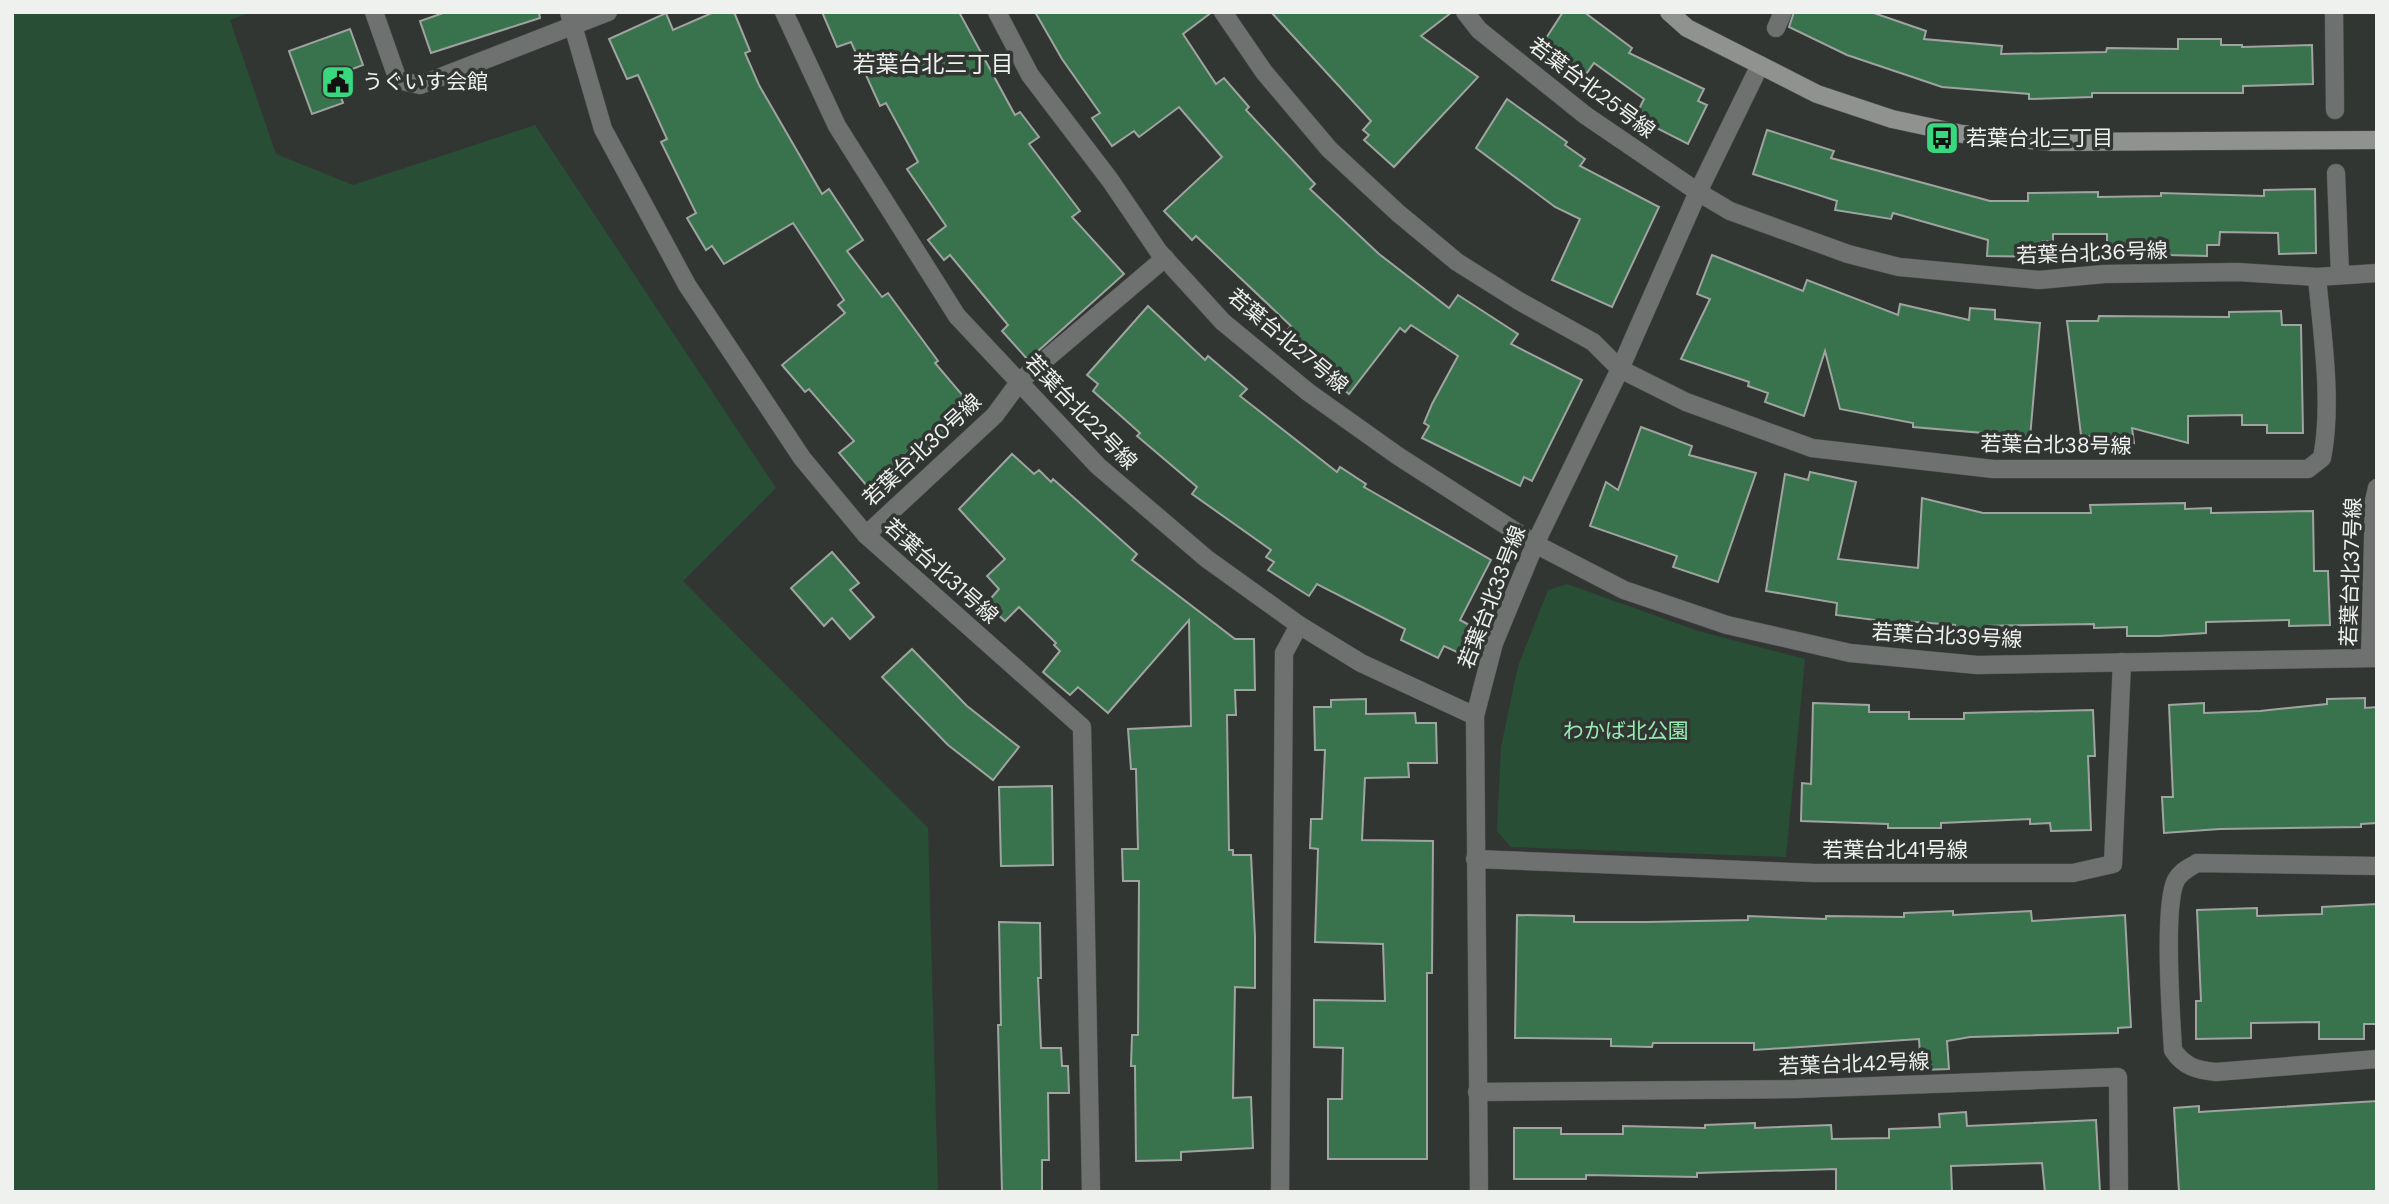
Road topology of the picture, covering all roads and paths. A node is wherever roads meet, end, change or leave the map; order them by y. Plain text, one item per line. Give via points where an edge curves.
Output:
1 (374, 12) edge
2 (608, 12) edge
3 (784, 12) edge
4 (997, 12) edge
5 (1223, 12) edge
6 (1465, 12) edge
7 (1669, 12) edge
8 (2334, 12) edge
9 (571, 19) edge
10 (1760, 65) junction
11 (2335, 110) dead end
12 (2377, 140) edge
13 (2336, 173) dead end
14 (1698, 192) junction
15 (1165, 258) junction
16 (2377, 273) edge
17 (2340, 275) junction
18 (2317, 277) junction
19 (1620, 369) junction
20 (1020, 382) junction
21 (2377, 488) edge
22 (866, 535) junction
23 (1535, 544) junction
24 (1299, 625) junction
25 (2374, 658) edge
26 (2122, 662) junction
27 (1475, 716) junction
28 (1475, 859) junction
29 (2377, 866) edge
30 (2377, 1059) edge
31 (1478, 1092) junction
32 (1091, 1192) edge
33 (1280, 1192) edge
34 (1479, 1192) edge
35 (2119, 1192) edge

1 - 9 street via 398,80 411,85 429,83
2 - 9 street
3 - 20 street, 若葉台北22号線 via 837,126 950,305
4 - 15 street, 若葉台北27号線 via 1030,75
5 - 19 street via 1264,72 1329,149 1398,214 1457,262 1593,342
6 - 14 street, 若葉台北25号線 via 1479,30 1585,115
7 - 10 street via 1687,28
8 - 11 street
9 - 22 street, 若葉台北31号線 via 603,129 687,285 802,458
10 - 12 street via 1817,94 1892,119 1962,134 2052,142
10 - 14 street, 若葉台北33号線
13 - 17 street
14 - 18 street, 若葉台北36号線 via 1730,211 1787,234 1899,267 2039,281 2104,274 2238,272
14 - 19 street, 若葉台北33号線
15 - 20 street, 若葉台北30号線
15 - 23 street, 若葉台北27号線 via 1223,321 1308,391 1398,456
16 - 17 street, 若葉台北36号線
17 - 18 street, 若葉台北36号線
18 - 19 street, 若葉台北38号線 via 2325,365 2325,445 2322,458 2308,469 1993,469 1812,448 1686,402
19 - 23 street, 若葉台北33号線
20 - 22 street, 若葉台北30号線 via 995,415
20 - 24 street, 若葉台北22号線 via 1145,509
21 - 25 street, 若葉台北37号線
22 - 32 street, 若葉台北31号線 via 1082,727
23 - 26 street, 若葉台北39号線 via 1624,590 1727,625 1850,653 1977,665
23 - 27 street, 若葉台北33号線 via 1494,643
24 - 27 street, 若葉台北22号線 via 1361,663
24 - 33 street via 1284,653
25 - 26 street, 若葉台北39号線
26 - 28 street, 若葉台北41号線 via 2112,864 2073,873 1815,873
27 - 28 street, 若葉台北33号線
28 - 31 street, 若葉台北33号線
29 - 30 street via 2197,863 2176,880 2170,905 2172,1035 2174,1050 2184,1063 2216,1072
31 - 34 street, 若葉台北33号線
31 - 35 street, 若葉台北42号線 via 1795,1089 2118,1077

